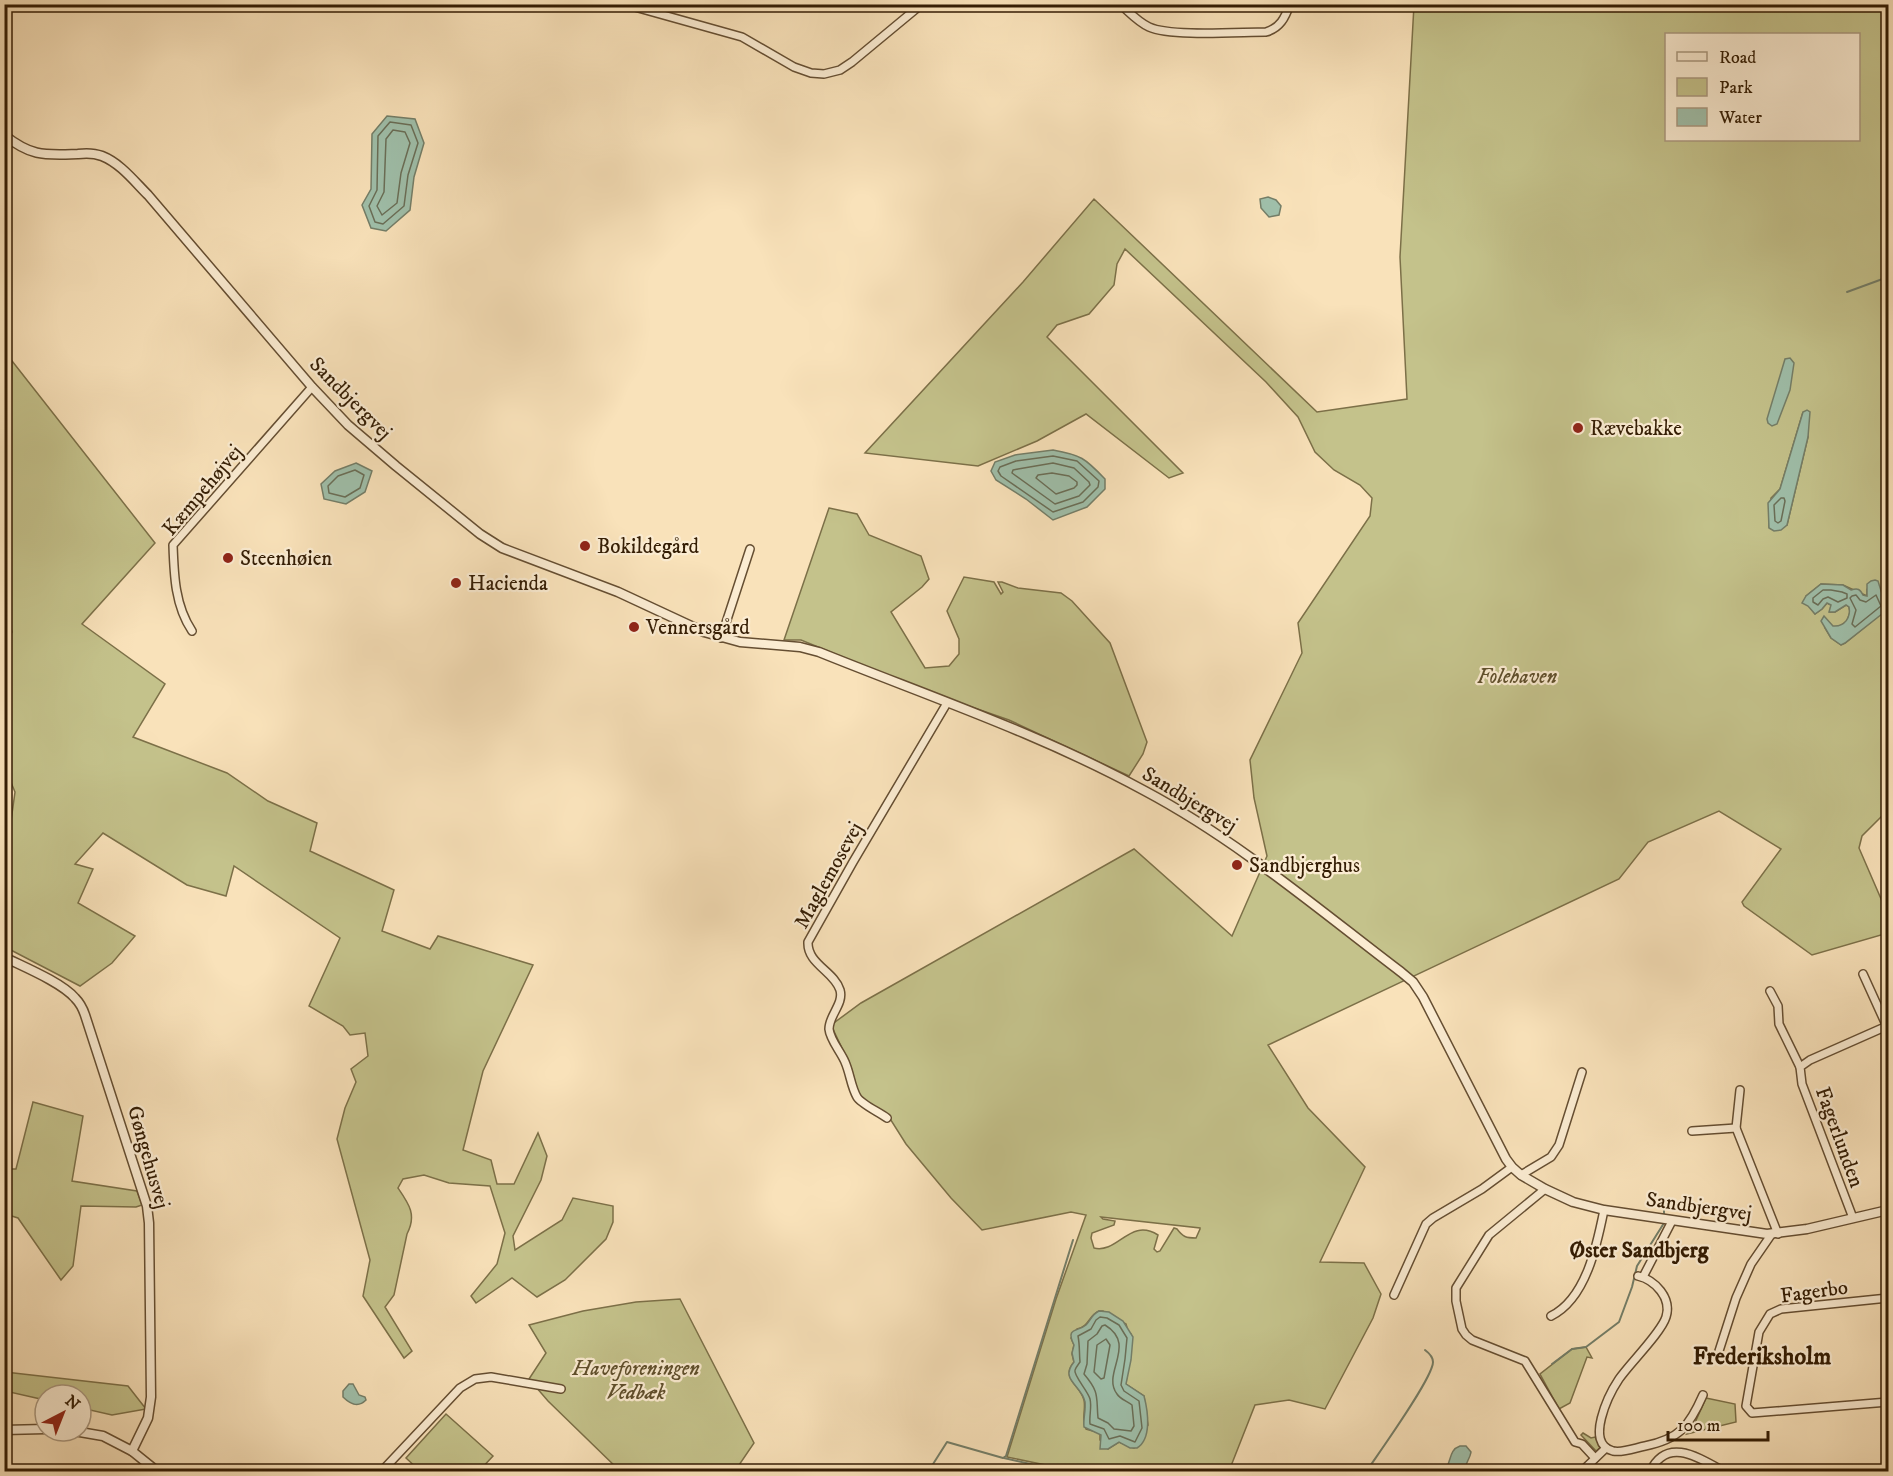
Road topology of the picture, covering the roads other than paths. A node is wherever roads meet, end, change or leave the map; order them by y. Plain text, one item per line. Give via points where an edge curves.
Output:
1 (624, 4) edge
2 (922, 4) edge
3 (1120, 4) edge
4 (1290, 4) edge
5 (4, 135) edge
6 (312, 387) junction
7 (750, 549) dead end
8 (192, 631) dead end
9 (721, 638) junction
10 (947, 703) junction
11 (4, 957) edge
12 (1863, 974) dead end
13 (1770, 991) dead end
14 (1888, 1028) edge
15 (1800, 1067) junction
16 (1582, 1072) dead end
17 (1740, 1089) dead end
18 (887, 1118) dead end
19 (1736, 1128) junction
20 (1692, 1131) dead end
21 (1512, 1167) junction
22 (1521, 1175) junction
23 (1545, 1189) junction
24 (1604, 1210) junction
25 (1888, 1210) edge
26 (1853, 1218) junction
27 (1672, 1221) junction
28 (1775, 1234) junction
29 (1394, 1295) dead end
30 (1888, 1298) edge
31 (1551, 1316) dead end
32 (1719, 1351) dead end
33 (561, 1389) dead end
34 (1693, 1398) dead end
35 (1888, 1402) edge
36 (4, 1430) edge
37 (33, 1430) edge
38 (93, 1434) edge
39 (1606, 1448) junction
40 (132, 1451) junction
41 (1595, 1458) junction
42 (158, 1472) edge
43 (381, 1472) edge
44 (1581, 1472) edge
45 (1650, 1472) edge
46 (1725, 1472) edge

1 - 2 street via 742,37 794,67 824,74 852,62
3 - 4 street via 1143,24 1161,31 1266,32 1278,27
5 - 6 street, Sandbjergvej via 33,153 99,154 118,166 148,195
6 - 8 street, Kæmpehøjvej via 173,545 174,582 184,620
6 - 9 street, Sandbjergvej via 348,425 495,544
7 - 9 street
9 - 10 street, Sandbjergvej via 819,652
10 - 18 street, Maglemosevej via 808,942 811,956 836,982 840,992 829,1032 857,1098
10 - 21 street, Sandbjergvej via 1046,742 1193,819 1253,859 1401,972 1423,997
11 - 40 street, Gøngehusvej via 61,987 81,1006 143,1188 149,1222 151,1397 148,1418
12 - 14 street, Fagerlunden
13 - 15 street, Fagerlunden via 1778,1006 1779,1024
14 - 15 street, Fagerlunden
15 - 26 street, Fagerlunden via 1802,1084
16 - 22 street via 1559,1145 1551,1157
17 - 19 street
19 - 20 street
19 - 28 street
21 - 22 street, Sandbjergvej
21 - 29 street via 1426,1224
22 - 23 street, Sandbjergvej
23 - 24 street, Sandbjergvej
23 - 41 street via 1489,1235 1456,1288 1456,1301 1466,1335 1525,1361 1575,1442
24 - 27 street, Sandbjergvej
24 - 31 street via 1597,1243 1578,1290
25 - 26 street, Sandbjergvej
26 - 28 street, Sandbjergvej
27 - 28 street, Sandbjergvej
27 - 39 street via 1640,1277 1664,1295 1667,1315 1613,1388 1599,1425 1598,1434
28 - 32 street via 1752,1264
30 - 35 street, Fagerbo via 1781,1309 1770,1314 1759,1332 1746,1407 1752,1413
33 - 43 street via 491,1377 475,1379 460,1388
34 - 39 street via 1702,1398 1675,1437 1619,1451
36 - 37 street
38 - 40 street
39 - 41 street
40 - 42 street
41 - 44 street
45 - 46 street via 1662,1457 1677,1451 1694,1455

